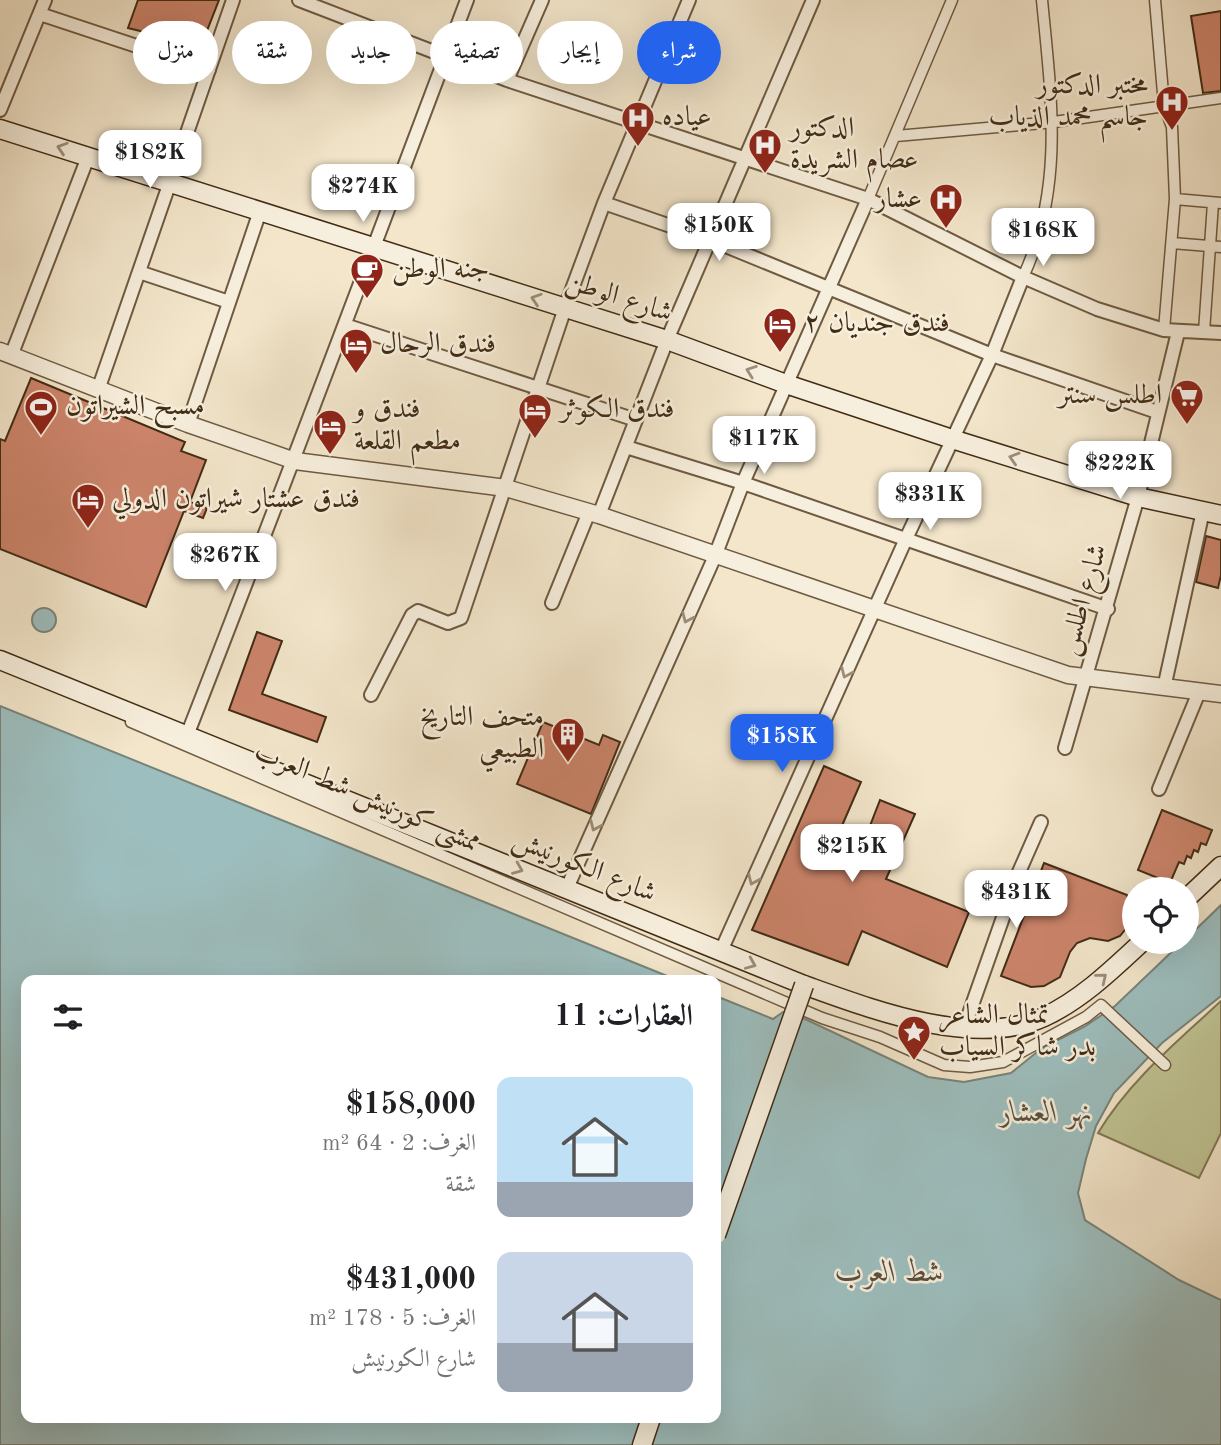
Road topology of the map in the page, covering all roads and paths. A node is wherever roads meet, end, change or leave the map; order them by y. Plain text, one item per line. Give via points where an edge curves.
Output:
1 (45, 0) edge
2 (233, 0) edge
3 (299, 0) edge
4 (467, 0) edge
5 (542, 0) edge
6 (689, 0) edge
7 (813, 0) edge
8 (952, 0) edge
9 (1042, 0) edge
10 (1155, 0) edge
11 (40, 14) junction
12 (459, 21) edge
13 (523, 43) edge
14 (218, 44) edge
15 (133, 45) edge
16 (430, 52) edge
17 (204, 84) edge
18 (435, 84) edge
19 (519, 84) edge
20 (1221, 98) edge
21 (1164, 105) junction
22 (0, 110) edge
23 (1054, 122) junction
24 (638, 123) junction
25 (0, 129) edge
26 (896, 136) junction
27 (88, 156) junction
28 (746, 158) junction
29 (170, 183) junction
30 (868, 199) junction
31 (1175, 199) junction
32 (604, 203) junction
33 (1217, 203) edge
34 (260, 211) junction
35 (710, 240) junction
36 (1172, 243) junction
37 (1215, 246) edge
38 (373, 247) junction
39 (139, 272) junction
40 (1023, 277) junction
41 (828, 289) junction
42 (229, 302) junction
43 (565, 308) junction
44 (345, 326) junction
45 (1171, 331) junction
46 (1204, 332) junction
47 (1221, 333) edge
48 (667, 340) junction
49 (6, 354) edge
50 (992, 355) junction
51 (786, 384) junction
52 (98, 390) junction
53 (538, 390) junction
54 (1157, 412) junction
55 (636, 420) junction
56 (188, 424) junction
57 (952, 439) junction
58 (626, 447) junction
59 (295, 460) junction
60 (743, 484) junction
61 (506, 488) junction
62 (1138, 497) junction
63 (1203, 511) junction
64 (594, 513) junction
65 (1221, 515) edge
66 (905, 541) junction
67 (715, 556) junction
68 (552, 603) dead end
69 (1108, 609) junction
70 (874, 611) junction
71 (0, 660) edge
72 (0, 666) edge
73 (1086, 678) junction
74 (1164, 688) junction
75 (1199, 692) junction
76 (1221, 694) edge
77 (371, 695) dead end
78 (186, 738) junction
79 (1065, 748) dead end
80 (1158, 789) dead end
81 (1041, 822) dead end
82 (1221, 866) edge
83 (1199, 887) edge
84 (567, 888) junction
85 (721, 951) junction
86 (1128, 954) edge
87 (804, 985) junction
88 (964, 1027) junction
89 (1165, 1065) dead end
90 (721, 1221) edge
91 (650, 1423) edge
92 (642, 1445) edge

1 - 11 street
2 - 14 street
3 - 16 street
4 - 12 street
5 - 13 street
6 - 24 street
7 - 28 street
8 - 26 street
9 - 23 street
10 - 21 street
11 - 15 street
11 - 22 street
17 - 29 street
18 - 38 street
19 - 24 street
20 - 21 street
21 - 23 street
21 - 31 street via 1172,127
23 - 26 street
23 - 40 street via 1045,203 1034,253
24 - 28 street
24 - 32 street
27 -> 25 main road, شارع الوطن
26 - 30 street
27 - 29 main road, شارع الوطن
27 - 49 street
28 - 30 street
28 - 35 street
29 - 34 main road, شارع الوطن
29 - 39 street
30 - 40 street
30 - 41 street
31 - 33 street
31 - 36 street
32 - 35 street
32 - 43 street
33 - 37 street
34 - 38 main road, شارع الوطن
34 - 42 street
35 - 41 street
35 - 48 street
36 - 37 street
36 - 45 street
37 - 46 street
43 -> 38 main road, شارع الوطن
38 - 44 street
39 - 42 street
39 - 52 street
40 - 45 street via 1097,309
40 - 50 street
41 - 50 street
41 - 51 street
42 - 56 street
43 - 48 main road, شارع الوطن
43 - 53 street
44 - 53 street
44 - 59 street
45 - 46 street
45 - 54 street, شارع اطلس
46 - 47 street
51 -> 48 main road, شارع الوطن
48 - 55 street
49 - 52 street
50 - 54 street
50 - 57 street
51 - 57 main road, شارع الوطن
51 - 60 street
52 - 56 street
53 - 55 street
53 - 61 street
54 - 62 street, شارع اطلس
55 - 58 street
56 - 59 street
62 -> 57 main road, شارع الوطن
57 - 66 street
58 - 60 street
58 - 64 street
59 - 61 street
59 - 78 street
60 - 66 street
60 - 67 street
61 - 64 street
61 - 77 street via 461,618 448,623 418,611 412,615
62 - 63 main road, شارع الوطن
62 - 69 street, شارع اطلس
63 - 65 main road, شارع الوطن
63 - 74 street
64 - 67 street
64 - 68 street
66 - 69 street
66 - 70 street
67 - 70 street
67 -> 84 street
69 - 73 street, شارع اطلس
70 - 73 street
70 -> 85 street
71 - 78 main road, شارع الكورنيش
72 - 89 street, ممشى كورنيش شط العرب via 822,1018 944,1065 1003,1062 1086,1017 1101,1004
73 - 74 street
73 - 79 street, شارع اطلس
74 - 75 street
75 - 76 street
75 - 80 street
78 -> 84 main road, شارع الكورنيش
81 - 88 street
82 - 83 main road
84 - 85 main road, شارع الكورنيش
85 -> 87 main road, شارع الكورنيش
88 -> 86 main road, شارع الكورنيش via 1023,1024 1044,1017
87 - 88 main road, شارع الكورنيش via 898,1016
87 - 90 main road, bridge
91 - 92 main road

